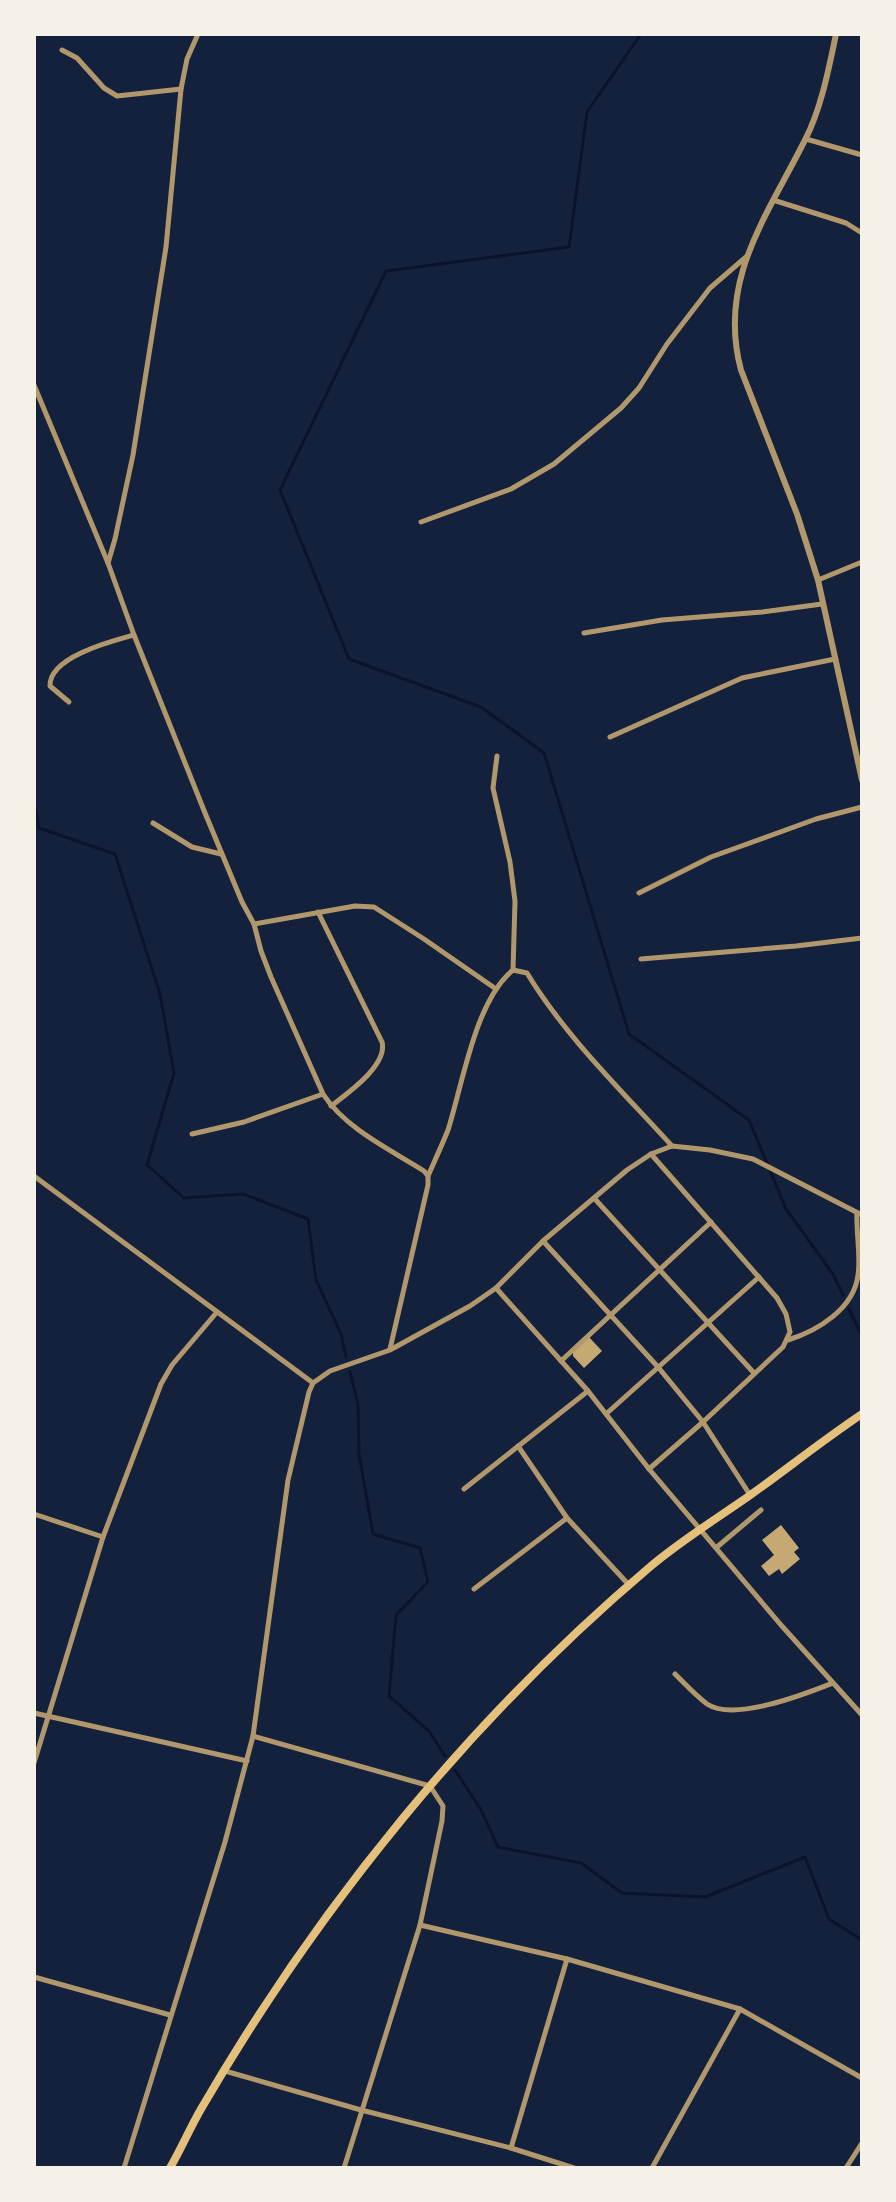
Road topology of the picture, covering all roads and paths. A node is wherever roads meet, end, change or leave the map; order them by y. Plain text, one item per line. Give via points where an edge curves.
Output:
1 (198, 34) edge
2 (836, 34) edge
3 (62, 50) dead end
4 (181, 89) junction
5 (806, 139) junction
6 (862, 155) edge
7 (773, 200) junction
8 (862, 233) edge
9 (746, 257) junction
10 (34, 385) edge
11 (421, 522) dead end
12 (862, 562) edge
13 (108, 563) junction
14 (818, 580) junction
15 (822, 604) junction
16 (584, 633) dead end
17 (134, 635) junction
18 (835, 659) junction
19 (69, 702) dead end
20 (610, 737) dead end
21 (859, 753) edge
22 (497, 756) dead end
23 (862, 780) edge
24 (862, 807) edge
25 (153, 823) dead end
26 (222, 854) junction
27 (639, 893) dead end
28 (318, 912) junction
29 (254, 924) junction
30 (862, 938) edge
31 (641, 959) dead end
32 (513, 970) junction
33 (496, 989) junction
34 (323, 1094) junction
35 (331, 1106) junction
36 (192, 1134) dead end
37 (672, 1146) junction
38 (651, 1154) junction
39 (34, 1176) edge
40 (428, 1176) junction
41 (594, 1198) junction
42 (859, 1214) edge
43 (711, 1222) junction
44 (543, 1241) junction
45 (659, 1269) junction
46 (759, 1277) junction
47 (496, 1288) junction
48 (217, 1312) junction
49 (610, 1314) junction
50 (708, 1323) junction
51 (786, 1340) junction
52 (390, 1350) junction
53 (561, 1361) junction
54 (658, 1367) junction
55 (754, 1373) junction
56 (313, 1383) junction
57 (588, 1391) junction
58 (606, 1414) junction
59 (862, 1414) edge
60 (703, 1422) junction
61 (518, 1446) junction
62 (649, 1469) junction
63 (464, 1489) dead end
64 (750, 1495) junction
65 (761, 1510) dead end
66 (34, 1514) edge
67 (567, 1518) junction
68 (699, 1529) junction
69 (103, 1537) junction
70 (717, 1547) junction
71 (630, 1586) junction
72 (474, 1589) dead end
73 (675, 1674) dead end
74 (833, 1683) junction
75 (34, 1713) edge
76 (862, 1715) edge
77 (48, 1716) junction
78 (253, 1736) junction
79 (247, 1761) junction
80 (34, 1763) edge
81 (430, 1786) junction
82 (420, 1925) junction
83 (567, 1959) junction
84 (34, 1977) edge
85 (740, 2009) junction
86 (170, 2015) junction
87 (224, 2071) junction
88 (862, 2078) edge
89 (361, 2110) junction
90 (862, 2143) edge
91 (511, 2148) junction
92 (124, 2168) edge
93 (170, 2168) edge
94 (344, 2168) edge
95 (574, 2168) edge
96 (652, 2168) edge
97 (846, 2168) edge

1 - 4 street
2 - 5 street
3 - 4 street via 117,96
4 - 13 street via 166,247 133,455
5 - 6 street
5 - 7 street
7 - 8 street
7 - 9 street
9 - 11 street via 703,296 621,408 554,464 511,489
9 - 14 street via 737,293 736,350
10 - 13 street
12 - 14 street
13 - 17 street
14 - 15 street
15 - 16 street
15 - 18 street
17 - 19 street via 89,649 58,668 50,686
17 - 26 street
18 - 20 street via 742,678
18 - 21 street
21 - 23 street
22 - 32 street via 493,788 515,901
24 - 27 street via 711,857
25 - 26 street via 192,847
26 - 29 street
28 - 29 street
28 - 33 street via 374,907
28 - 35 street via 384,1050 366,1077
29 - 34 street via 271,977
30 - 31 street
32 - 33 street
32 - 37 street via 527,973 571,1033
33 - 40 street
34 - 35 street
34 - 36 street
35 - 40 street
37 - 38 street
37 - 42 street via 753,1159
38 - 41 street
38 - 43 street
39 - 48 street
40 - 52 street
41 - 44 street
41 - 45 street
42 - 51 street via 855,1289 828,1321
43 - 45 street
43 - 46 street
44 - 47 street
44 - 49 street
45 - 49 street
45 - 50 street
46 - 50 street
46 - 51 street via 786,1314
47 - 52 street
47 - 53 street
48 - 56 street
48 - 69 street via 161,1384
49 - 53 street
49 - 54 street
50 - 54 street
50 - 55 street
51 - 55 street
52 - 56 street via 330,1371
53 - 57 street
54 - 58 street
54 - 60 street
55 - 60 street
56 - 78 street via 288,1480
57 - 58 street
57 - 61 street
58 - 62 street
59 - 64 highway
60 - 62 street
60 - 64 street
61 - 63 street
61 - 67 street
62 - 68 street
64 - 68 highway
65 - 70 street
66 - 69 street
67 - 71 street
67 - 72 street
68 - 70 street
68 - 71 highway
69 - 77 street
70 - 74 street
71 - 81 highway via 484,1725
73 - 74 street via 721,1710 800,1696
74 - 76 street
75 - 77 street
77 - 79 street
77 - 80 street
78 - 79 street
78 - 81 street
79 - 86 street
81 - 82 street via 443,1806 442,1821
81 - 87 highway via 305,1947
82 - 83 street
82 - 89 street
83 - 85 street
83 - 91 street
84 - 86 street
85 - 88 street
85 - 96 street
86 - 92 street
87 - 89 street
87 - 93 highway
89 - 91 street
89 - 94 street
90 - 97 street
91 - 95 street

